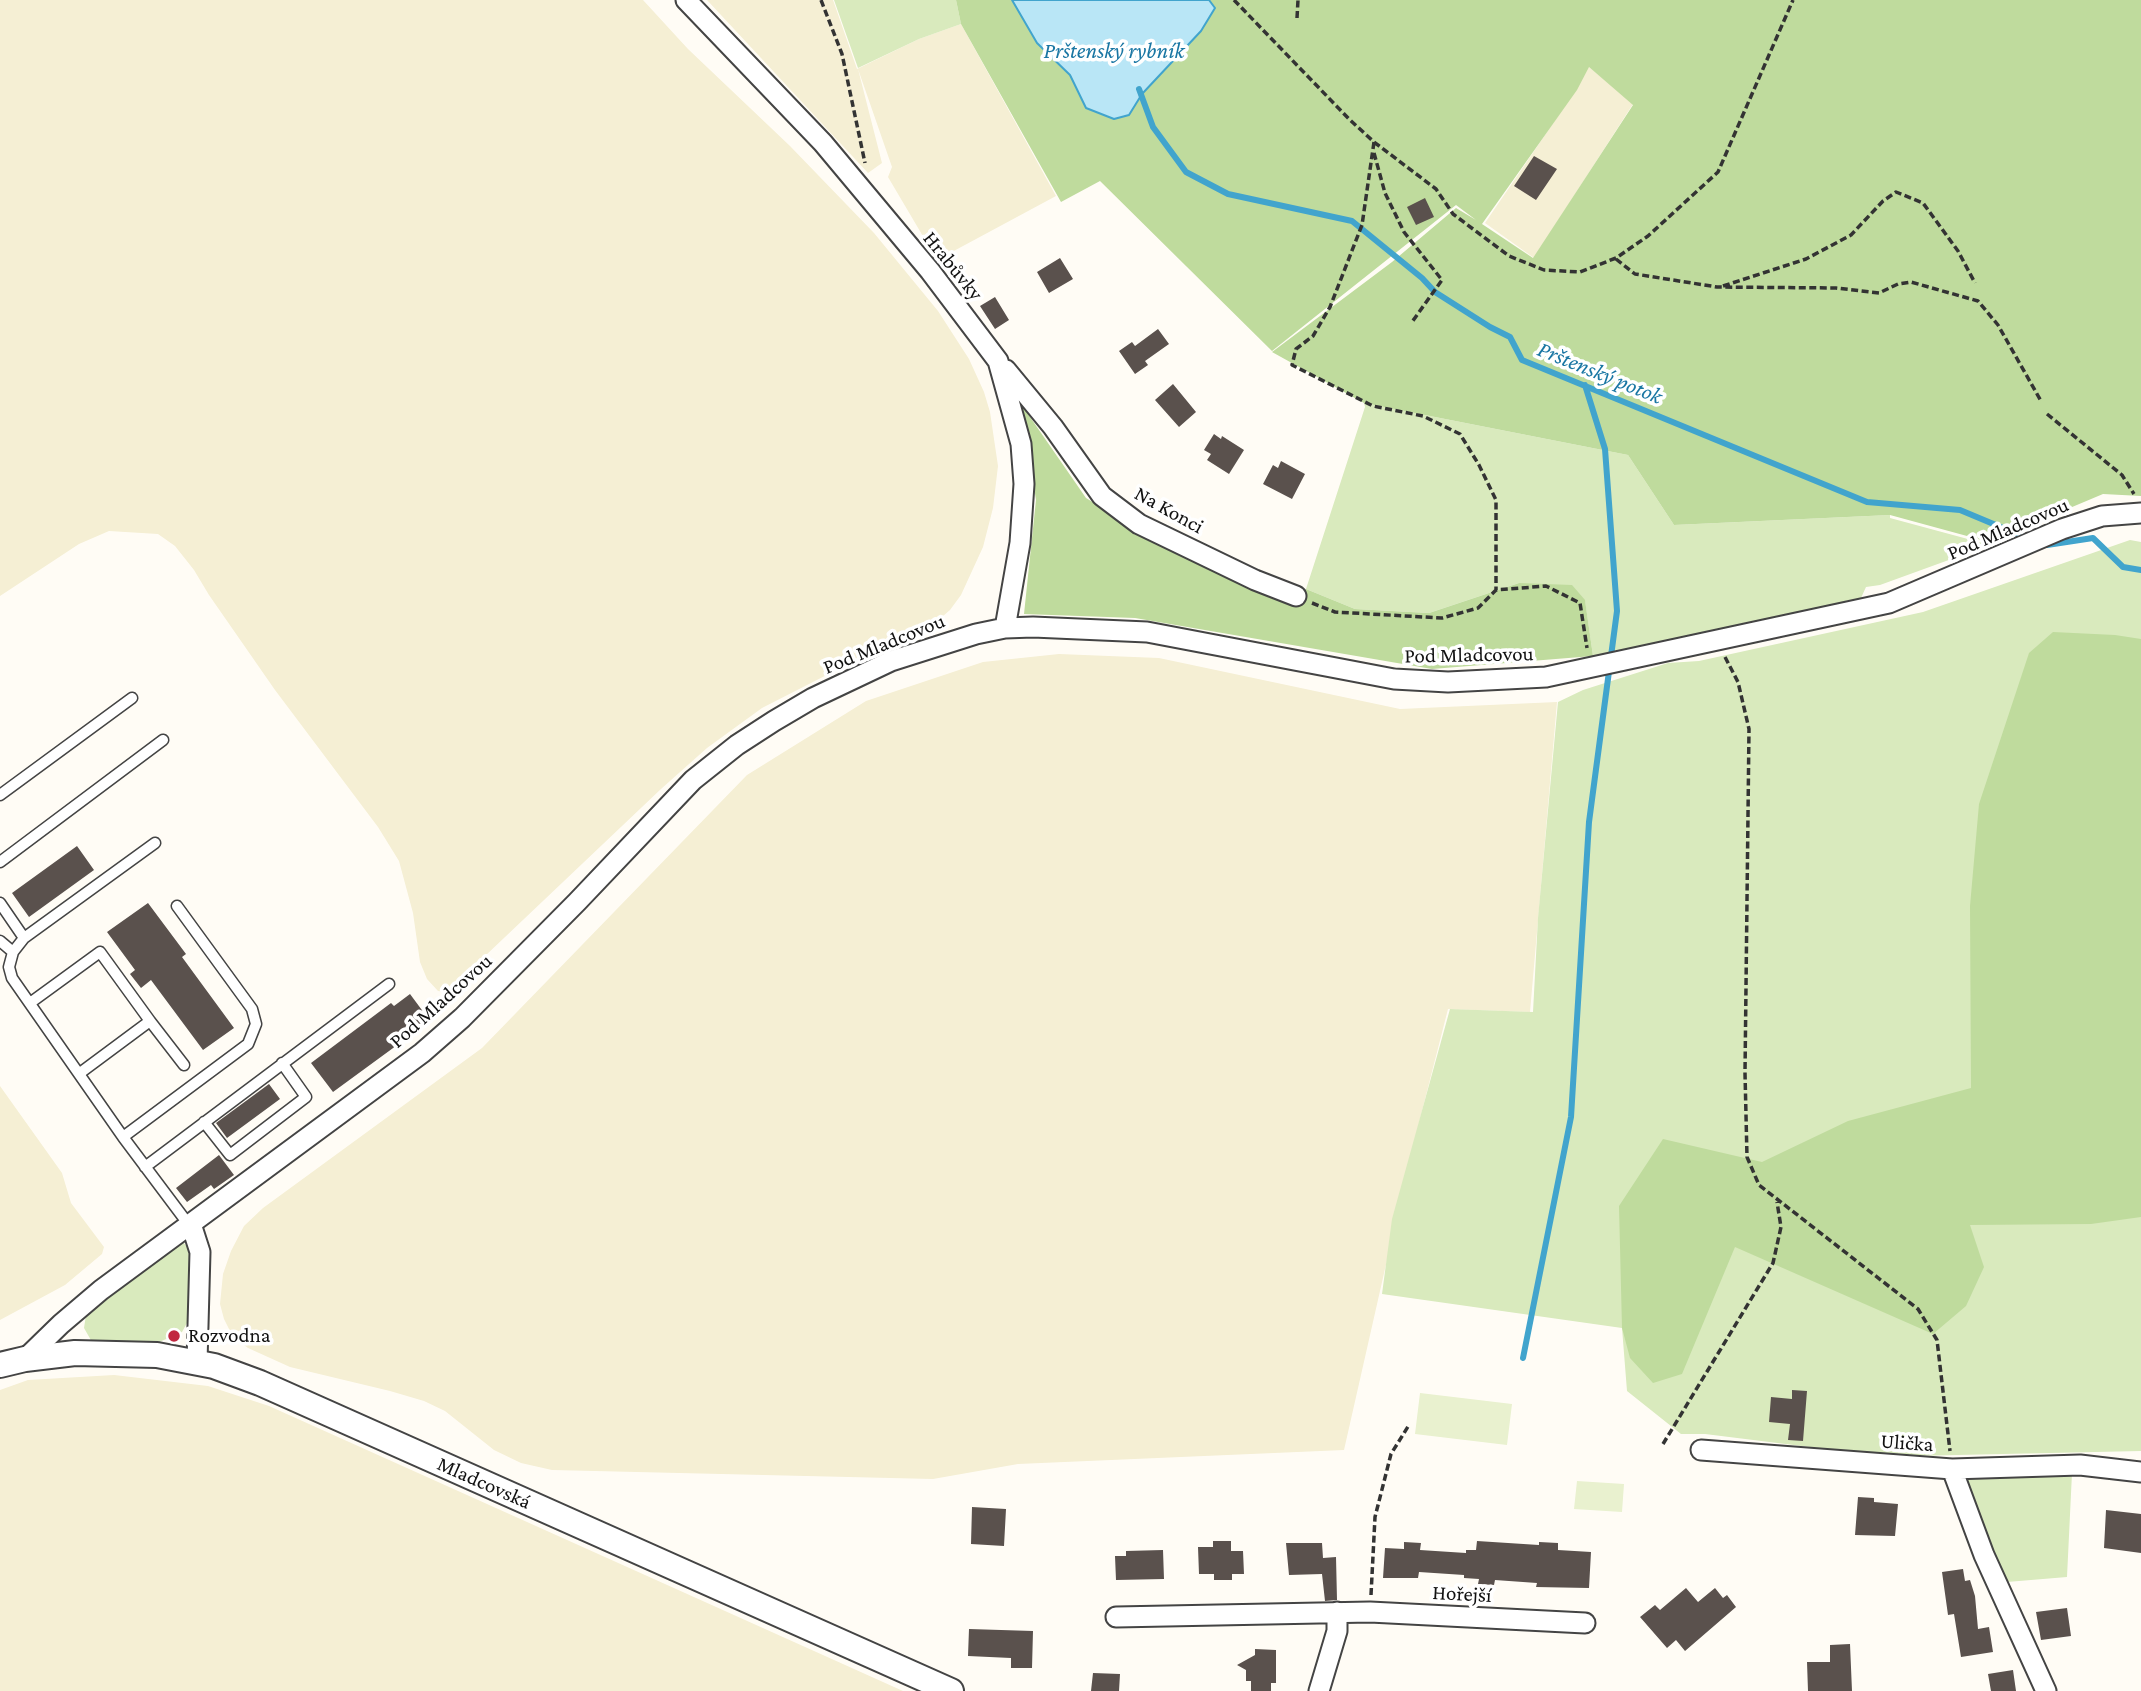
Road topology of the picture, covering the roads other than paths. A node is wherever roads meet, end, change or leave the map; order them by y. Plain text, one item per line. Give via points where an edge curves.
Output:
1 (686, 0) edge
2 (998, 361) junction
3 (2138, 504) edge
4 (1296, 596) road end
5 (1005, 628) junction
6 (132, 698) dead end
7 (163, 740) dead end
8 (0, 795) edge
9 (155, 843) dead end
10 (0, 862) edge
11 (0, 903) edge
12 (177, 906) dead end
13 (24, 938) junction
14 (0, 941) edge
15 (13, 953) junction
16 (389, 984) dead end
17 (30, 1003) junction
18 (150, 1021) junction
19 (282, 1063) junction
20 (184, 1065) dead end
21 (80, 1073) junction
22 (204, 1122) junction
23 (123, 1137) junction
24 (145, 1167) junction
25 (187, 1221) junction
26 (25, 1359) junction
27 (197, 1362) junction
28 (0, 1365) edge
29 (1701, 1450) dead end
30 (1952, 1469) junction
31 (2141, 1472) edge
32 (1337, 1612) junction
33 (1116, 1617) dead end
34 (1585, 1623) dead end
35 (951, 1691) edge
36 (1319, 1691) edge
37 (2046, 1691) edge

1 - 2 street, Hrabůvky via 824,143
2 - 4 street, Na Konci via 1102,496 1139,524
2 - 5 street, Hrabůvky via 1021,444 1024,484 1020,543
3 - 5 street, Pod Mladcovou via 2062,529 1889,603 1546,677 1394,679 1147,632
5 - 25 street, Pod Mladcovou via 891,661 813,698 737,745 693,780 462,1018 422,1053
6 - 8 lane
7 - 10 lane
9 - 13 lane
11 - 13 lane
12 - 23 lane via 252,1009 256,1024 248,1044
13 - 15 lane
14 - 15 lane
15 - 17 lane via 12,978
16 - 19 lane
17 - 18 lane via 100,952
17 - 21 lane
18 - 20 lane
18 - 21 lane
19 - 22 lane
19 - 22 lane via 306,1097 230,1155
21 - 23 lane
22 - 24 lane
23 - 24 lane
24 - 25 lane
25 - 26 street, Pod Mladcovou
25 - 27 street via 200,1252
26 - 27 street, Mladcovská via 112,1353
26 - 28 street, Mladcovská
27 - 35 street, Mladcovská via 260,1383
29 - 30 street, Ulička
30 - 31 street via 2080,1465
30 - 37 street, Ulička via 1984,1555
32 - 33 street, Hořejší
32 - 34 street, Hořejší
32 - 36 street

